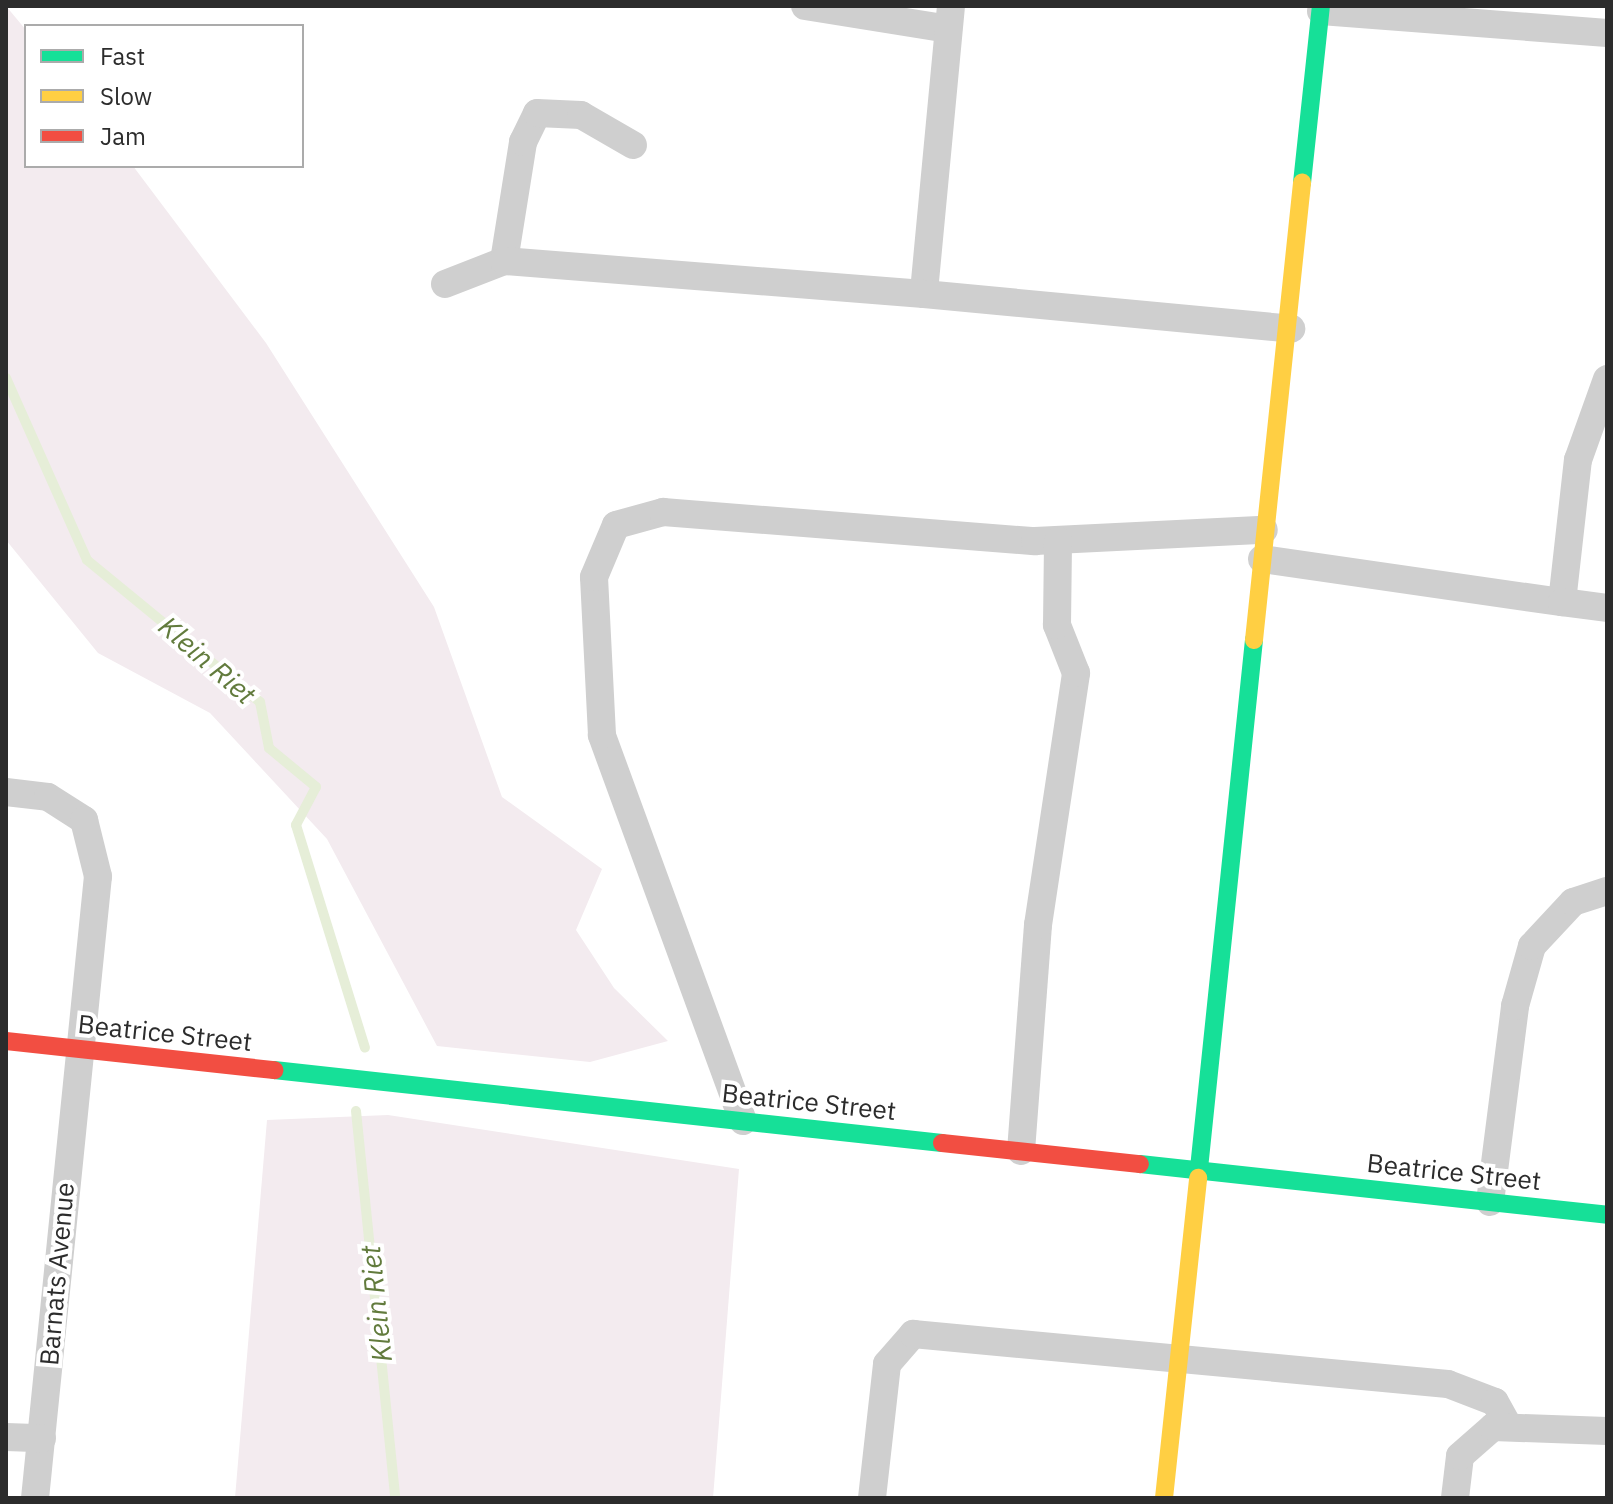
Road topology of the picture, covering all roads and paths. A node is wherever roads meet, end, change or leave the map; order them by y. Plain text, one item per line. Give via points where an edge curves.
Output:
1 (805, 6) edge
2 (1321, 8) edge
3 (950, 17) edge
4 (1607, 33) edge
5 (633, 145) dead end
6 (504, 261) junction
7 (445, 284) dead end
8 (924, 294) junction
9 (1291, 329) junction
10 (1607, 379) edge
11 (1264, 530) junction
12 (1058, 541) junction
13 (1262, 559) junction
14 (1562, 602) junction
15 (1607, 608) edge
16 (6, 792) edge
17 (1607, 891) edge
18 (6, 1041) edge
19 (76, 1049) junction
20 (743, 1121) junction
21 (1021, 1151) junction
22 (1197, 1170) junction
23 (1490, 1202) junction
24 (1607, 1215) edge
25 (1178, 1361) junction
26 (1508, 1425) junction
27 (1607, 1431) edge
28 (6, 1437) edge
29 (42, 1438) junction
30 (35, 1498) edge
31 (872, 1498) edge
32 (1164, 1498) edge
33 (1455, 1498) edge

1 - 3 street
2 - 4 street
2 - 9 street
3 - 8 street
5 - 6 street via 581,115 537,113 523,142
6 - 7 street
6 - 8 street
8 - 9 street
9 - 11 street
10 - 14 street via 1578,460
11 - 12 street
11 - 13 street
12 - 20 street via 663,512 616,525 594,577 602,735
12 - 21 street via 1057,625 1076,673 1038,925
13 - 14 street
13 - 22 street
14 - 15 street
16 - 19 street, Barnats Avenue via 66,805 94,840 98,876
17 - 23 street via 1573,902 1532,946 1515,1006
18 - 19 street, Beatrice Street
19 - 20 street, Beatrice Street
19 - 29 street, Barnats Avenue
20 - 21 street, Beatrice Street
21 - 22 street, Beatrice Street
22 - 23 street, Beatrice Street
22 - 25 street
23 - 24 street, Beatrice Street
25 - 26 street via 1448,1384 1495,1402
25 - 31 street via 913,1334 887,1364
25 - 32 street
26 - 27 street
26 - 33 street via 1467,1444
28 - 29 street
29 - 30 street, Barnats Avenue

